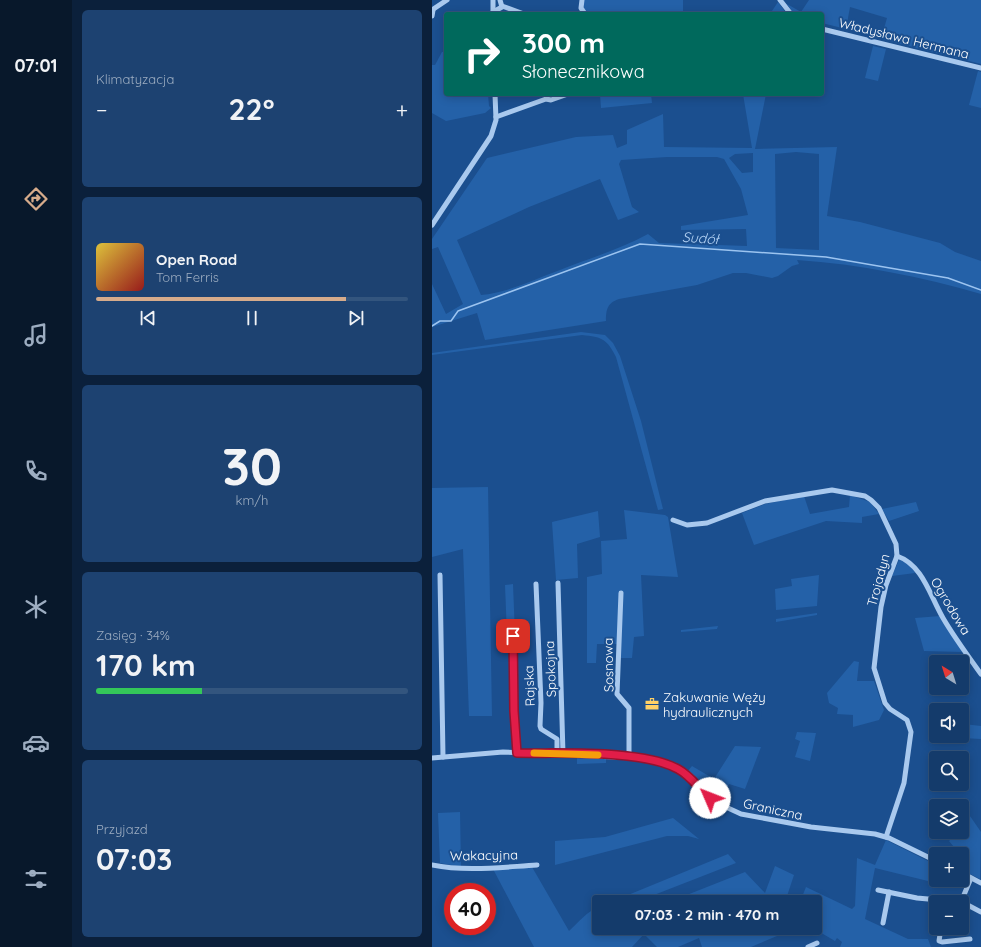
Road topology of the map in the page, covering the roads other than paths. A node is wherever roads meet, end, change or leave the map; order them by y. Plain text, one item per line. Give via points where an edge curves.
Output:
1 (447, 0) edge
2 (493, 0) edge
3 (500, 0) edge
4 (582, 0) edge
5 (780, 0) edge
6 (502, 6) junction
7 (433, 10) edge
8 (493, 12) edge
9 (495, 12) edge
10 (518, 12) edge
11 (583, 12) edge
12 (789, 12) edge
13 (432, 16) edge
14 (824, 29) edge
15 (981, 68) edge
16 (495, 96) edge
17 (562, 96) edge
18 (496, 117) junction
19 (432, 224) edge
20 (673, 520) dead end
21 (897, 556) junction
22 (440, 575) dead end
23 (558, 582) dead end
24 (536, 584) dead end
25 (620, 593) dead end
26 (513, 636) dead end
27 (981, 674) edge
28 (517, 753) junction
29 (560, 754) junction
30 (443, 757) junction
31 (629, 757) junction
32 (432, 758) edge
33 (886, 837) junction
34 (929, 858) edge
35 (432, 865) edge
36 (537, 866) dead end
37 (971, 878) joint
38 (981, 883) edge
39 (878, 890) dead end
40 (889, 892) junction
41 (964, 895) edge
42 (929, 899) edge
43 (969, 906) edge
44 (981, 912) edge
45 (883, 923) dead end
46 (940, 935) edge
47 (970, 939) dead end
48 (817, 944) dead end
49 (808, 947) edge

1 - 7 street
2 - 8 street
3 - 6 street
4 - 11 street
5 - 12 street
6 - 9 street
6 - 10 street
7 - 13 street
14 - 15 street, Władysława Hermana
16 - 18 street
17 - 18 street via 546,99
18 - 19 street via 491,136
20 - 21 street, Trojadyn via 687,525 707,523 765,502 832,490 845,491 865,496 877,505 896,544
21 - 27 street, Ogrodowa via 911,563 930,589 943,618
21 - 33 street, Trojadyn via 881,607 874,668 885,703 907,720 911,732 904,783
22 - 30 street
23 - 29 street, Spokojna
24 - 29 street, Rajska via 540,726 557,739
25 - 31 street, Sosnowa via 617,694 629,708
26 - 28 street
28 - 29 street, Graniczna
28 - 30 street, Graniczna via 498,752
29 - 31 street, Graniczna
30 - 32 street, Graniczna
31 - 33 street, Graniczna via 676,768 715,802 741,814 811,828
33 - 34 street, Graniczna
35 - 36 street, Wakacyjna via 480,868
37 - 38 street
37 - 41 street
39 - 40 street
40 - 42 street
40 - 45 street
43 - 44 street
46 - 47 street via 939,941 942,942
48 - 49 street

